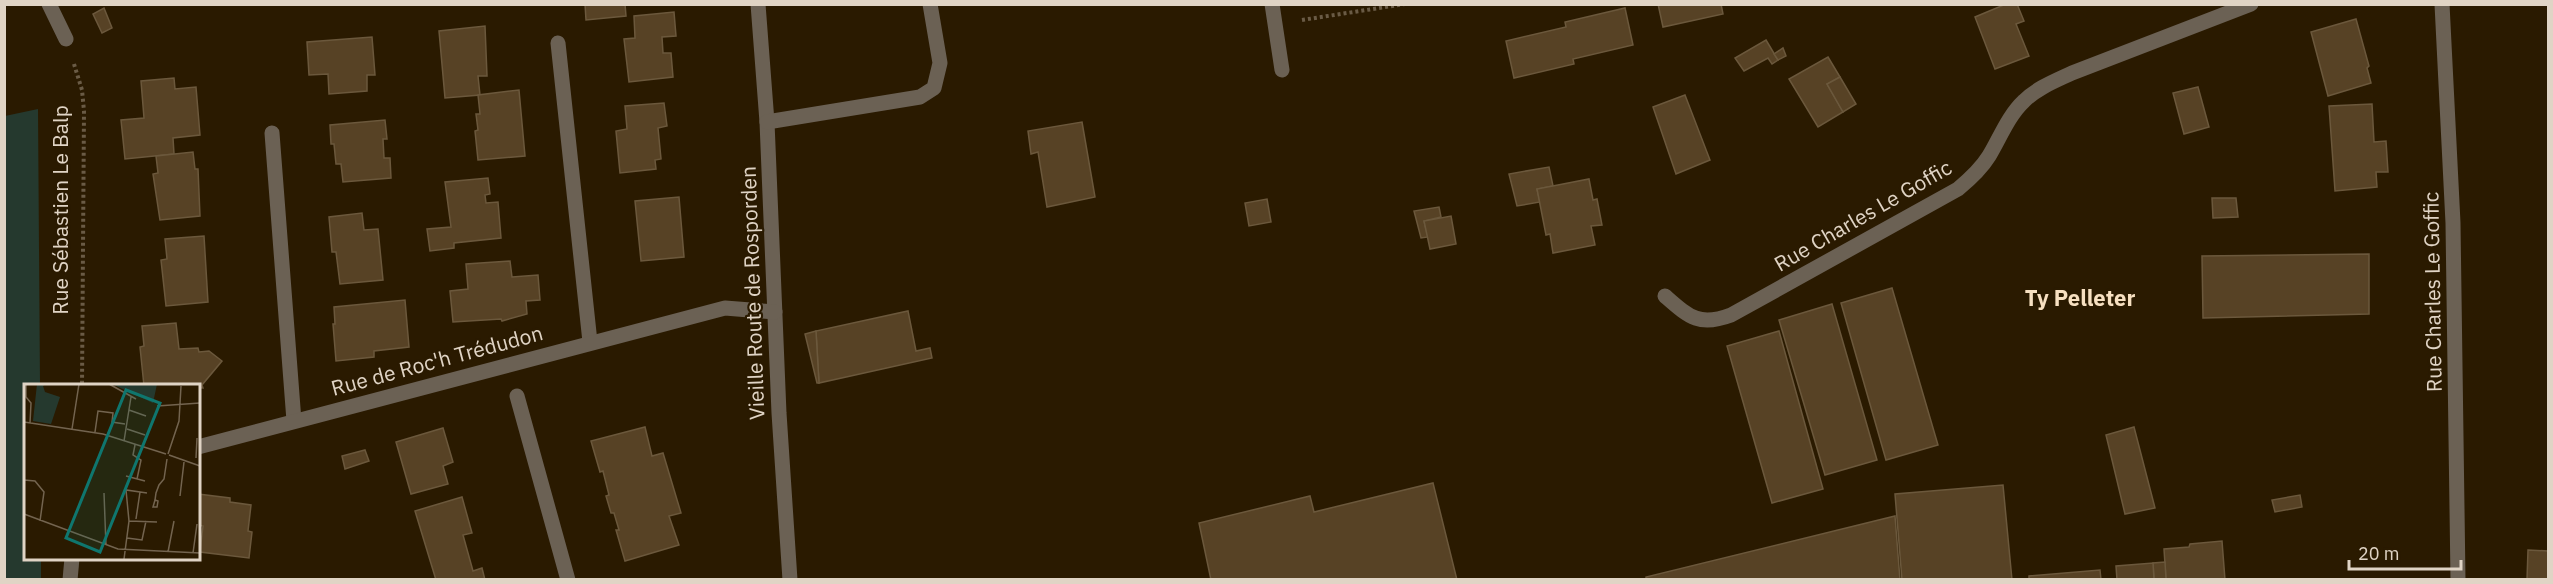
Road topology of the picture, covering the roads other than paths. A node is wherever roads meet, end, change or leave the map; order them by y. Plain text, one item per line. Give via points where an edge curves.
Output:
1 (49, 4) edge
2 (758, 4) edge
3 (930, 4) edge
4 (1272, 4) edge
5 (2251, 4) edge
6 (2442, 4) edge
7 (66, 39) road end
8 (558, 43) dead end
9 (1282, 70) dead end
10 (766, 122) junction
11 (272, 133) dead end
12 (1665, 296) dead end
13 (775, 312) junction
14 (590, 342) junction
15 (517, 396) dead end
16 (294, 421) junction
17 (200, 446) edge
18 (72, 560) edge
19 (70, 579) edge
20 (568, 579) edge
21 (790, 579) edge
22 (2458, 579) edge

1 - 7 street
2 - 10 street, Vieille Route de Rosporden
3 - 10 street via 940,63 934,88 920,97
4 - 9 street
5 - 12 street, Rue Charles Le Goffic via 2043,87 2024,101 1988,158 1958,189 1731,315 1717,321 1699,321
6 - 22 street, Rue Charles Le Goffic via 2453,211
8 - 14 street
10 - 13 street, Vieille Route de Rosporden
11 - 16 street
13 - 14 street, Rue de Roc'h Trédudon via 725,308
13 - 21 street, Vieille Route de Rosporden
14 - 16 street, Rue de Roc'h Trédudon
15 - 20 street
16 - 17 street, Rue de Roc'h Trédudon
18 - 19 street

